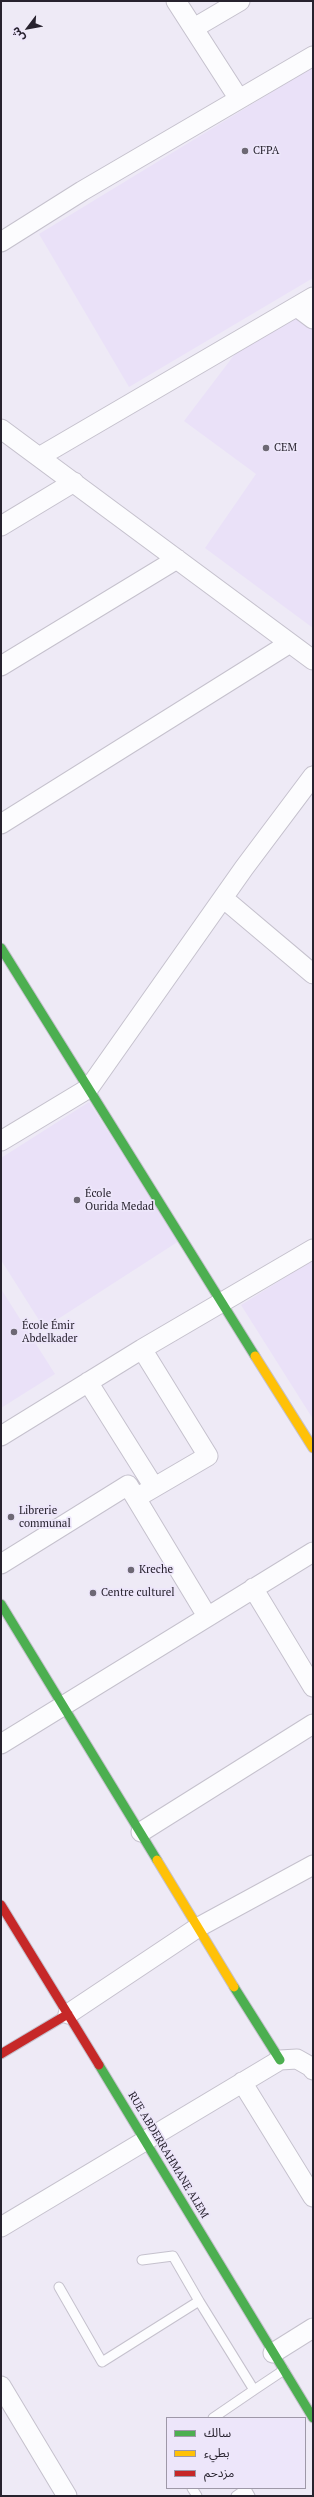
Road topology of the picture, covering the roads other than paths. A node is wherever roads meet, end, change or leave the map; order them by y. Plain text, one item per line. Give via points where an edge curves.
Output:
1 (176, 1) edge
2 (240, 1) edge
3 (194, 28) junction
4 (313, 56) edge
5 (239, 99) junction
6 (1, 242) edge
7 (305, 302) edge
8 (313, 319) edge
9 (1, 429) edge
10 (40, 457) junction
11 (74, 482) junction
12 (1, 526) edge
13 (177, 559) junction
14 (290, 643) junction
15 (313, 660) edge
16 (1, 666) edge
17 (313, 776) edge
18 (1, 824) edge
19 (223, 898) junction
20 (1, 948) edge
21 (311, 969) edge
22 (89, 1088) junction
23 (1, 1141) edge
24 (313, 1249) edge
25 (222, 1302) junction
26 (142, 1349) junction
27 (88, 1382) junction
28 (1, 1436) edge
29 (313, 1448) edge
30 (154, 1487) junction
31 (136, 1498) junction
32 (313, 1552) edge
33 (1, 1564) edge
34 (253, 1588) junction
35 (1, 1604) edge
36 (207, 1616) junction
37 (313, 1687) edge
38 (64, 1706) junction
39 (313, 1724) edge
40 (1, 1744) edge
41 (141, 1832) junction
42 (313, 1865) edge
43 (1, 1905) edge
44 (197, 1928) junction
45 (68, 2014) junction
46 (1, 2054) edge
47 (280, 2060) junction
48 (313, 2070) edge
49 (242, 2082) junction
50 (145, 2139) junction
51 (313, 2197) edge
52 (1, 2227) edge
53 (142, 2260) dead end
54 (59, 2287) dead end
55 (200, 2301) junction
56 (313, 2328) edge
57 (273, 2353) junction
58 (284, 2370) junction
59 (1, 2386) edge
60 (254, 2390) junction
61 (214, 2417) edge
62 (313, 2418) edge
63 (66, 2496) edge
64 (236, 2496) edge
65 (250, 2496) edge

1 - 3 street
2 - 3 street
3 - 5 street
4 - 5 street
5 - 6 street
7 - 8 street
7 - 10 street
9 - 10 street
10 - 11 street
11 - 12 street
11 - 13 street
13 - 14 street
13 - 16 street
14 - 15 street
14 - 18 street
17 - 19 street
19 - 21 street
19 - 22 street
20 - 22 street
22 - 23 street
22 - 25 street
24 - 25 street
25 - 26 street
25 - 29 street
26 - 27 street
26 - 30 street via 208,1456
27 - 28 street
27 - 30 street
30 - 31 street
31 - 33 street via 128,1485
31 - 36 street
32 - 34 street
34 - 36 street
34 - 37 street
35 - 38 street
36 - 38 street
38 - 40 street
38 - 41 street
39 - 41 street
41 - 44 street
42 - 44 street
43 - 45 street, RUE ABDERRAHMANE ALEM
44 - 45 street
44 - 47 street
45 - 46 street
45 - 50 street, RUE ABDERRAHMANE ALEM
47 - 48 street via 297,2059
47 - 49 street
49 - 50 street
49 - 51 street
50 - 52 street
50 - 57 street, RUE ABDERRAHMANE ALEM
53 - 55 lane via 173,2256
54 - 55 lane via 102,2362
55 - 60 lane
56 - 57 street
57 - 58 street, RUE ABDERRAHMANE ALEM
58 - 60 lane
58 - 62 street, RUE ABDERRAHMANE ALEM
59 - 63 street
60 - 61 lane
64 - 65 lane via 246,2489

